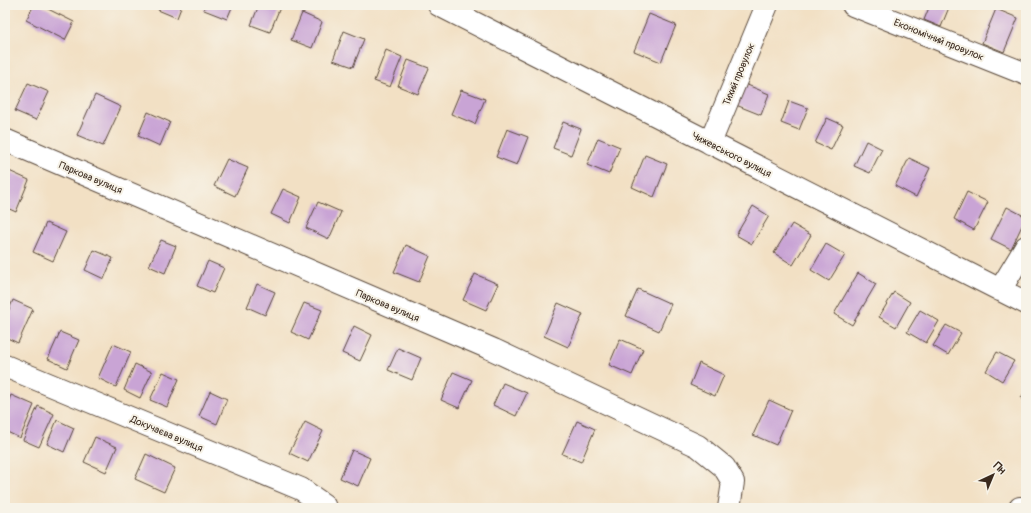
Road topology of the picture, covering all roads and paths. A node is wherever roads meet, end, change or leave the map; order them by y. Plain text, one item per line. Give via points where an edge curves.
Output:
1 (439, 5) edge
2 (767, 5) edge
3 (853, 5) edge
4 (1026, 74) edge
5 (5, 140) edge
6 (710, 143) junction
7 (1026, 247) edge
8 (1000, 290) junction
9 (1026, 303) edge
10 (5, 366) edge
11 (325, 508) edge
12 (729, 508) edge
13 (1020, 508) edge
14 (1026, 508) edge

1 - 6 street, Чижевського вулиця
2 - 6 street, Тихий провулок
3 - 4 street, Економічний провулок
5 - 12 street, Паркова вулиця via 494,350 698,446 724,467 733,482
6 - 8 street, Чижевського вулиця
7 - 8 street
8 - 9 street, Чижевського вулиця
10 - 11 street, Докучаєва вулиця via 301,489
13 - 14 street

